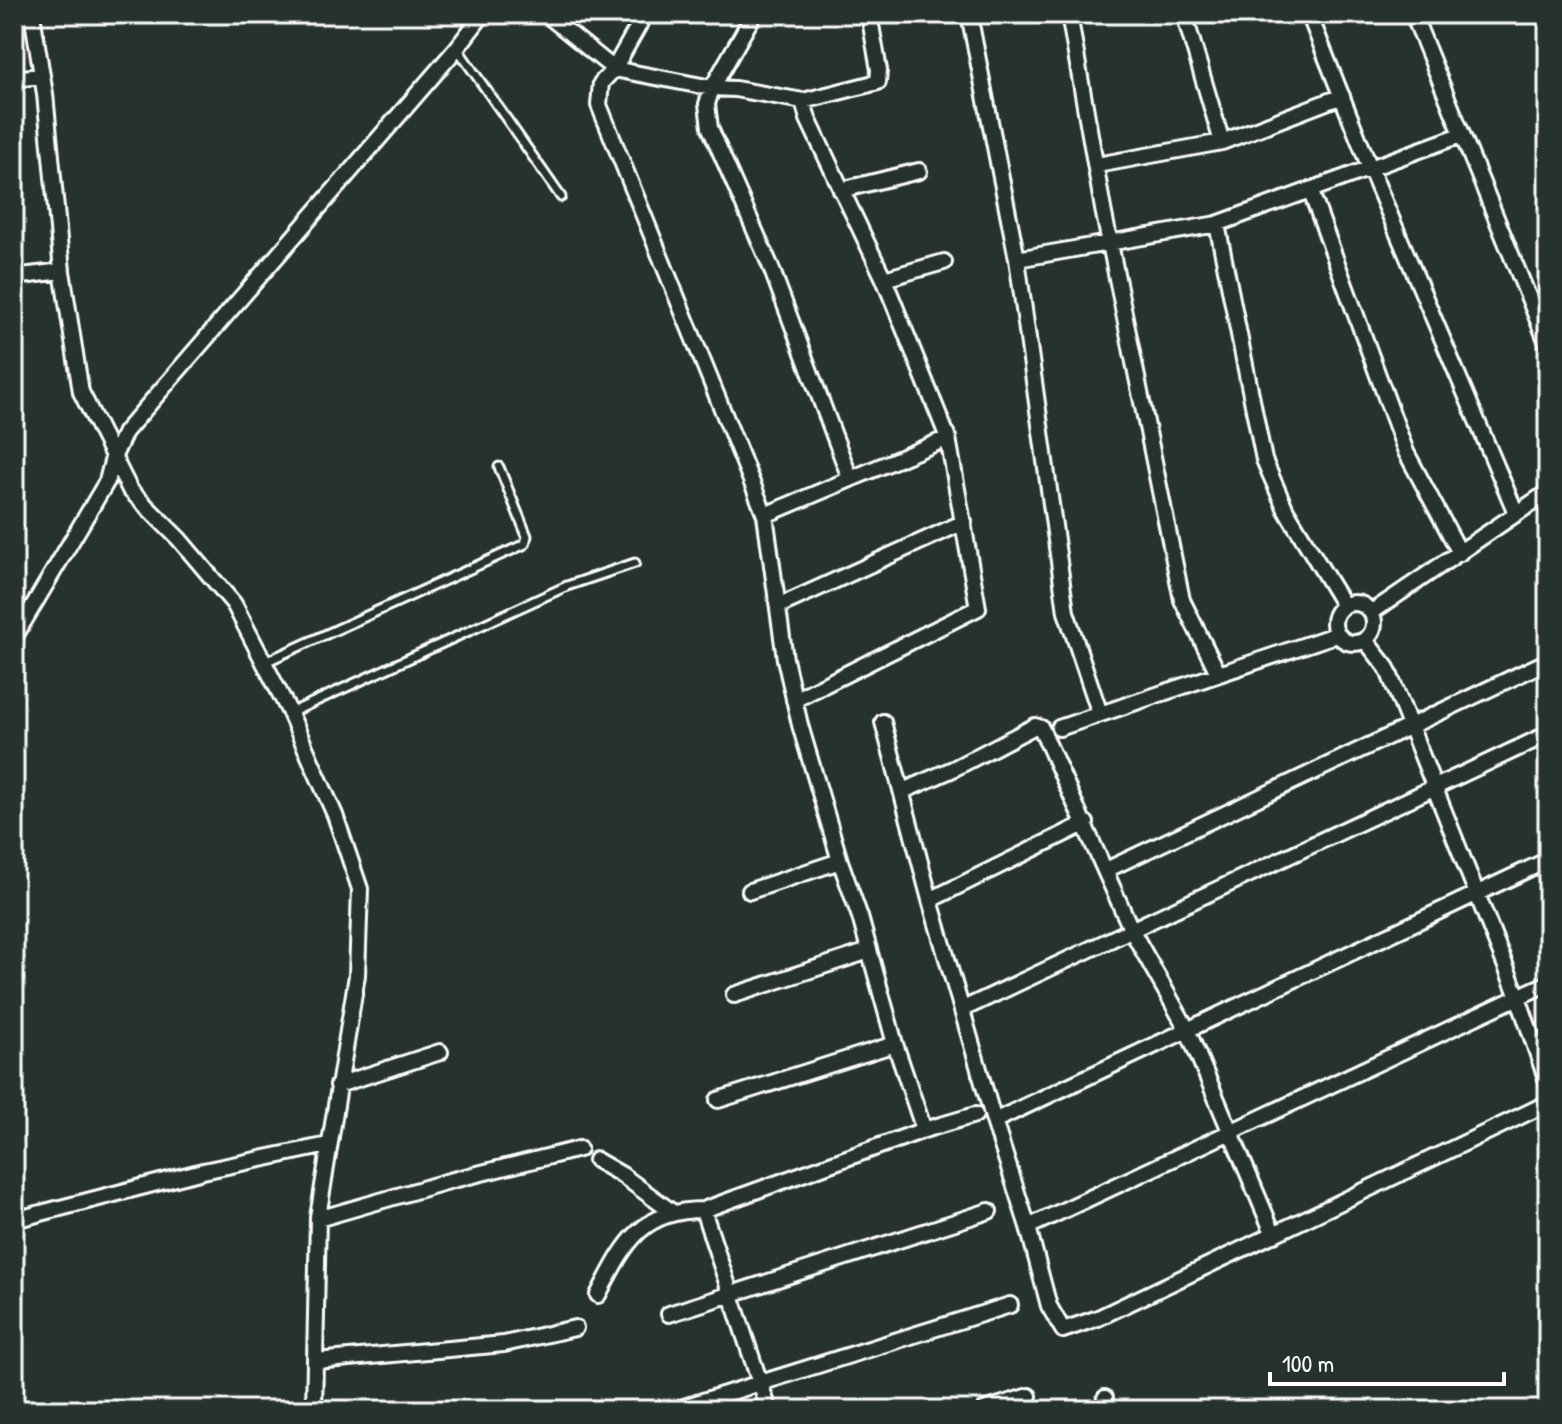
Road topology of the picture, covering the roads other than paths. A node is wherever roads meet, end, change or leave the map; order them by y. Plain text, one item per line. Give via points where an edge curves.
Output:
1 (32, 14) edge
2 (483, 14) edge
3 (546, 14) edge
4 (645, 14) edge
5 (754, 14) edge
6 (869, 14) edge
7 (969, 14) edge
8 (1069, 14) edge
9 (1184, 14) edge
10 (1309, 14) edge
11 (1413, 14) edge
12 (457, 48) junction
13 (614, 69) junction
14 (40, 76) junction
15 (14, 79) edge
16 (712, 88) junction
17 (1342, 96) junction
18 (803, 101) junction
19 (1461, 135) junction
20 (1222, 142) junction
21 (1097, 165) junction
22 (1370, 168) junction
23 (919, 171) dead end
24 (841, 190) junction
25 (1311, 192) junction
26 (561, 197) dead end
27 (1217, 224) junction
28 (1111, 243) junction
29 (1017, 259) junction
30 (944, 262) dead end
31 (62, 271) junction
32 (14, 277) edge
33 (884, 279) junction
34 (1548, 345) edge
35 (948, 438) junction
36 (113, 458) junction
37 (499, 467) dead end
38 (850, 478) junction
39 (1548, 492) edge
40 (1516, 513) junction
41 (765, 515) junction
42 (964, 522) junction
43 (1460, 553) junction
44 (635, 563) dead end
45 (779, 606) junction
46 (1344, 606) junction
47 (1372, 612) junction
48 (1338, 634) junction
49 (14, 638) edge
50 (1365, 640) junction
51 (1548, 661) edge
52 (265, 662) junction
53 (1218, 673) junction
54 (794, 700) junction
55 (290, 713) junction
56 (1100, 714) junction
57 (883, 722) dead end
58 (1410, 727) junction
59 (1059, 728) dead end
60 (1548, 734) edge
61 (1433, 788) junction
62 (903, 791) junction
63 (1086, 823) junction
64 (1548, 860) edge
65 (840, 861) junction
66 (1106, 870) junction
67 (750, 891) dead end
68 (1475, 892) junction
69 (930, 900) junction
70 (1132, 931) junction
71 (869, 951) junction
72 (1548, 983) edge
73 (734, 995) dead end
74 (1518, 997) junction
75 (963, 1009) junction
76 (1187, 1029) junction
77 (895, 1044) junction
78 (440, 1052) dead end
79 (1548, 1084) edge
80 (338, 1085) junction
81 (718, 1100) dead end
82 (1548, 1103) edge
83 (975, 1115) dead end
84 (994, 1121) junction
85 (924, 1130) junction
86 (1231, 1132) junction
87 (328, 1145) junction
88 (579, 1149) dead end
89 (596, 1160) dead end
90 (703, 1210) junction
91 (989, 1211) dead end
92 (672, 1212) junction
93 (318, 1219) junction
94 (14, 1220) edge
95 (1028, 1227) junction
96 (1274, 1235) junction
97 (598, 1295) dead end
98 (732, 1295) junction
99 (1010, 1305) dead end
100 (669, 1314) dead end
101 (575, 1328) dead end
102 (316, 1361) junction
103 (761, 1382) junction
104 (1029, 1396) dead end
105 (314, 1410) edge
106 (674, 1410) edge
107 (769, 1410) edge
108 (984, 1410) edge

1 - 14 street
2 - 12 street
3 - 13 street
4 - 13 street
5 - 16 street
6 - 18 street via 878,82
7 - 29 street
8 - 21 street
9 - 20 street
10 - 17 street
11 - 19 street
12 - 26 lane
12 - 36 street via 125,432
13 - 16 street
13 - 41 street via 601,83 599,105
14 - 15 street
14 - 31 street
16 - 18 street
16 - 38 street via 707,104 710,128 770,265
17 - 20 street
17 - 22 street
18 - 24 street
19 - 22 street
19 - 34 street
20 - 21 street
21 - 28 street
22 - 25 street
22 - 40 street
23 - 24 street
24 - 33 street
25 - 27 street
25 - 43 street via 1406,452
27 - 28 street
27 - 46 street via 1264,460 1286,510
28 - 29 street
28 - 53 street via 1182,600
29 - 56 street via 1066,612
30 - 33 street
31 - 32 street
31 - 36 street via 81,392
33 - 35 street
35 - 38 street
35 - 42 street
36 - 49 street via 107,481
36 - 52 street via 130,490 234,604
37 - 52 lane via 527,536 525,544
38 - 41 street
39 - 40 street
40 - 43 street
41 - 45 street
42 - 45 street
42 - 54 street via 978,608
43 - 47 street
44 - 55 lane via 567,586
45 - 54 street
46 - 47 street via 1359,603
46 - 48 street via 1335,618
47 - 50 street via 1374,627
48 - 50 street via 1350,643
48 - 53 street
50 - 58 street via 1387,668
51 - 58 street
52 - 55 street
53 - 56 street
54 - 65 street
55 - 80 street via 335,815 360,889 357,975
56 - 59 street
57 - 62 street
58 - 61 street
58 - 66 street
60 - 61 street
61 - 68 street
61 - 70 street
62 - 63 street via 1035,726 1046,734
62 - 69 street
63 - 66 street
63 - 69 street
64 - 68 street
65 - 67 street
65 - 71 street
66 - 70 street
68 - 74 street
68 - 76 street
69 - 75 street
70 - 75 street
70 - 76 street
71 - 73 street
71 - 77 street
72 - 74 street
74 - 79 street
74 - 86 street
75 - 84 street
76 - 84 street
76 - 86 street
77 - 81 street
77 - 85 street
78 - 80 street
80 - 87 street
82 - 96 street
83 - 85 street
84 - 95 street
85 - 90 street
86 - 95 street
86 - 96 street
87 - 93 street
87 - 94 street
88 - 93 street
89 - 92 street
90 - 92 street
90 - 98 street
91 - 98 street
92 - 97 street via 643,1227
93 - 102 street
95 - 96 street via 1049,1306 1066,1330
98 - 100 street
98 - 103 street
99 - 103 street
101 - 102 street via 504,1344
102 - 105 street
103 - 106 street
103 - 107 street
104 - 108 street

